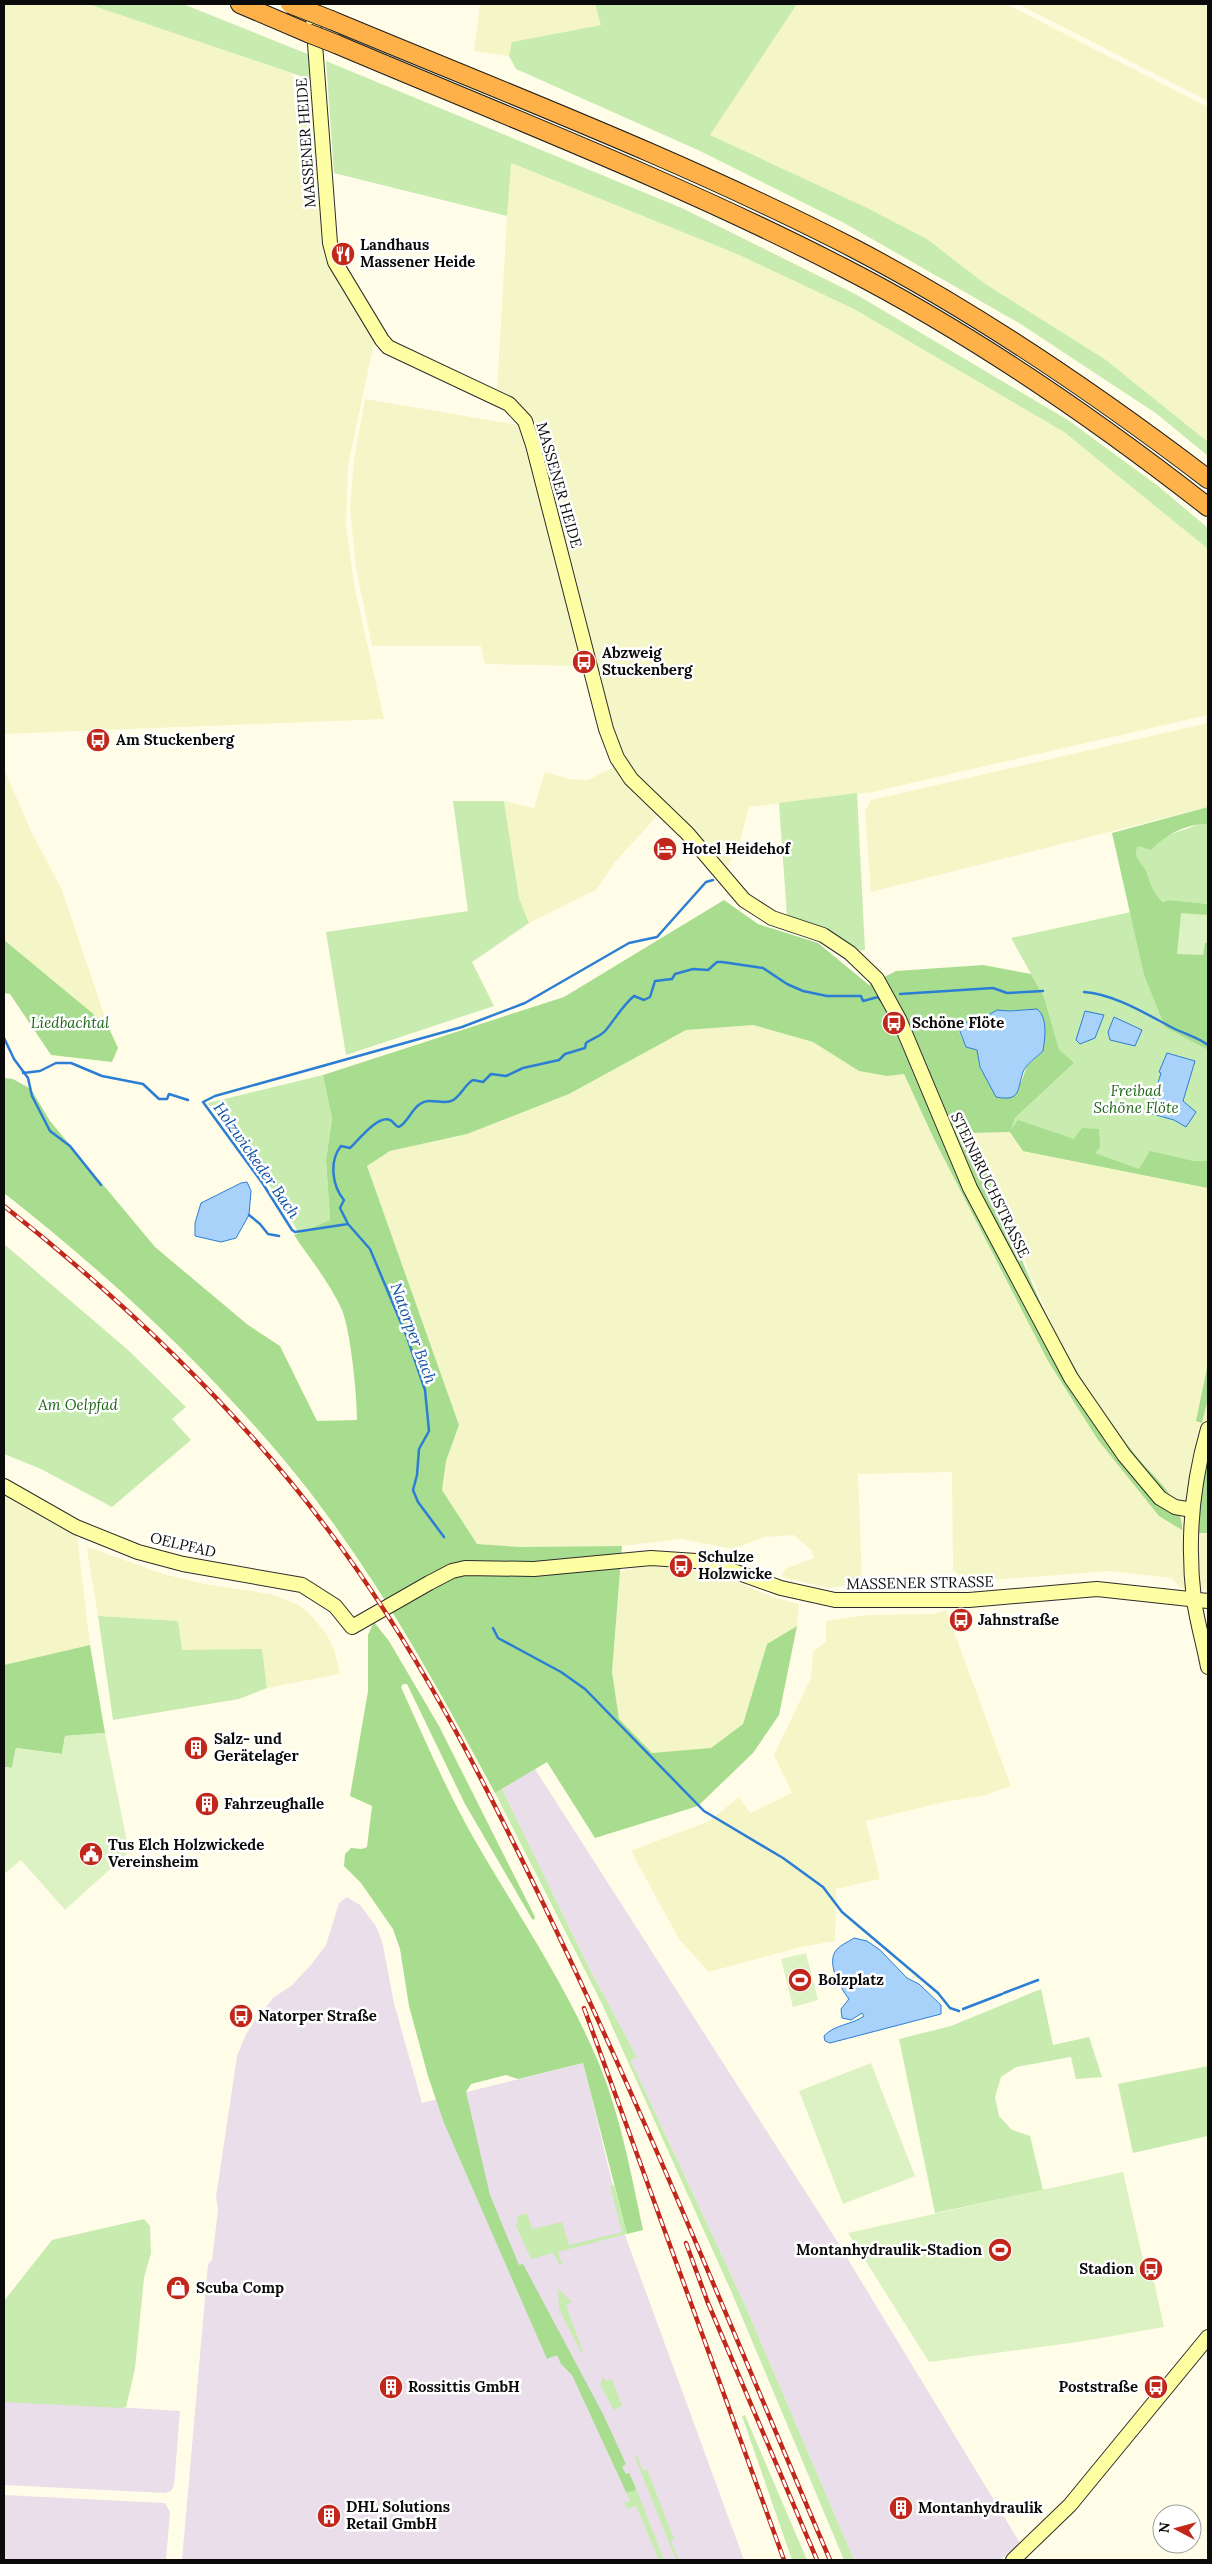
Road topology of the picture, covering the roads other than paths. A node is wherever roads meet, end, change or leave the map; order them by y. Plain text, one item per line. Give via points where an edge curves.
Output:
1 (240, 4) edge
2 (290, 4) edge
3 (312, 4) edge
4 (1208, 479) edge
5 (1208, 507) edge
6 (724, 876) joint
7 (1208, 1429) edge
8 (4, 1486) edge
9 (1192, 1510) junction
10 (1201, 1601) edge
11 (352, 1628) joint
12 (1208, 1667) edge
13 (1208, 2337) edge
14 (1013, 2560) edge

1 - 5 highway, bridge via 658,180 842,267 988,350 1050,390 1132,447
2 - 4 highway, bridge via 676,164 852,248 991,327 1062,372
3 - 6 street, MASSENER HEIDE via 330,243 335,262 388,347 509,404 525,421 614,751 632,779 669,814
6 - 9 street, STEINBRUCHSTRASSE via 753,908 823,936 850,953 877,979 906,1036 970,1188 1071,1378 1124,1455 1160,1498 1175,1507
7 - 9 street
8 - 11 street, OELPFAD via 76,1527 138,1552 183,1564 302,1585 335,1606
9 - 10 street via 1191,1559
10 - 11 street, MASSENER STRASSE via 1097,1589 969,1600 835,1600 796,1592 714,1565 651,1558 534,1569 465,1568 437,1579
10 - 12 street
13 - 14 street via 1070,2506

